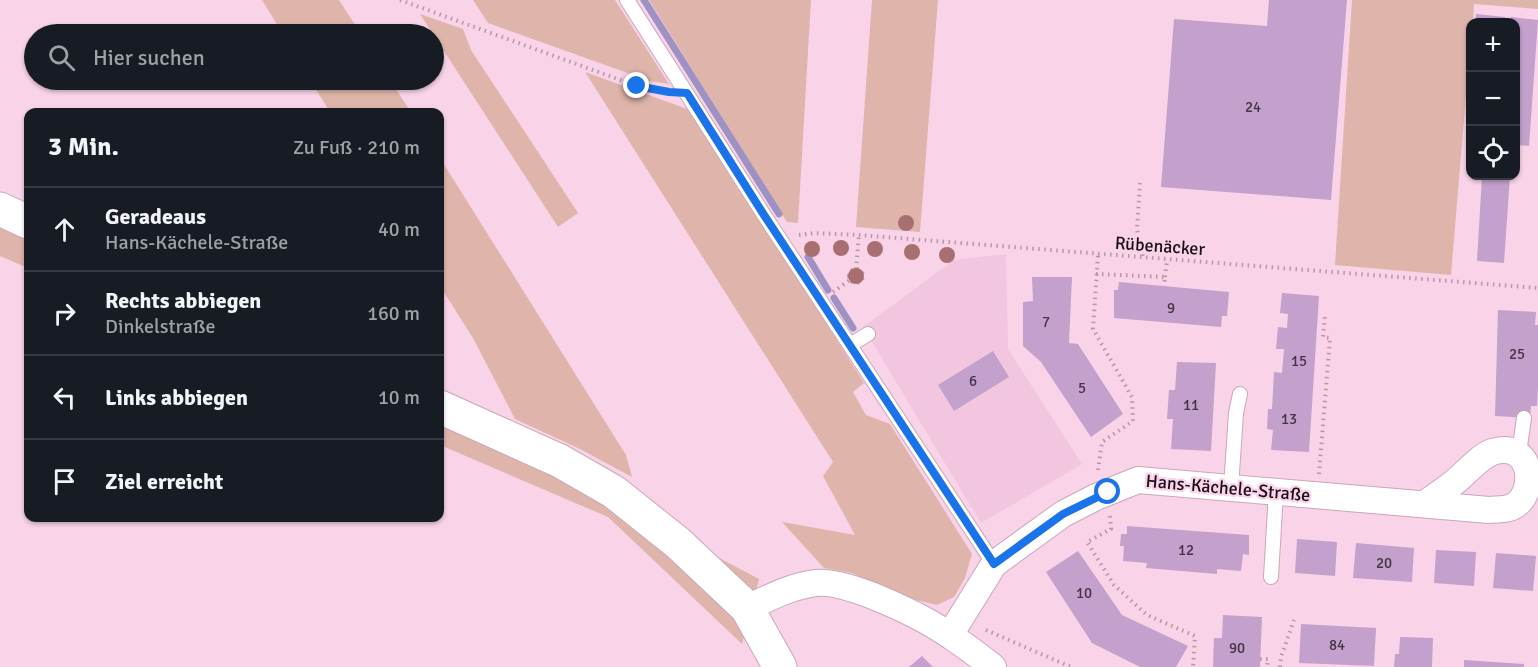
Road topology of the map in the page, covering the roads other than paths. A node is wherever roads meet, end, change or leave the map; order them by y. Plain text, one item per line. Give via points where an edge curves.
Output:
1 (627, 0) edge
2 (0, 209) edge
3 (24, 220) edge
4 (868, 334) dead end
5 (850, 345) junction
6 (1240, 394) dead end
7 (444, 408) edge
8 (1524, 418) dead end
9 (1519, 453) junction
10 (1231, 488) junction
11 (1276, 492) junction
12 (1426, 503) junction
13 (994, 564) junction
14 (1271, 577) dead end
15 (747, 609) junction
16 (950, 635) junction
17 (780, 667) edge
18 (993, 667) edge

1 - 5 lane
2 - 3 main road
4 - 5 lane
5 - 13 lane
6 - 10 lane
7 - 15 main road via 560,461 614,492 678,543
8 - 9 lane
9 - 12 street via 1510,449 1491,453
9 - 12 street, Hans-Kächele-Straße via 1531,472 1530,488 1512,508 1489,510
10 - 11 street, Hans-Kächele-Straße
10 - 13 street, Hans-Kächele-Straße via 1138,480 1063,514
11 - 12 street, Hans-Kächele-Straße
11 - 14 lane
13 - 16 street, Hans-Kächele-Straße
15 - 16 street via 784,591 817,583 854,588
15 - 17 main road
16 - 18 street

